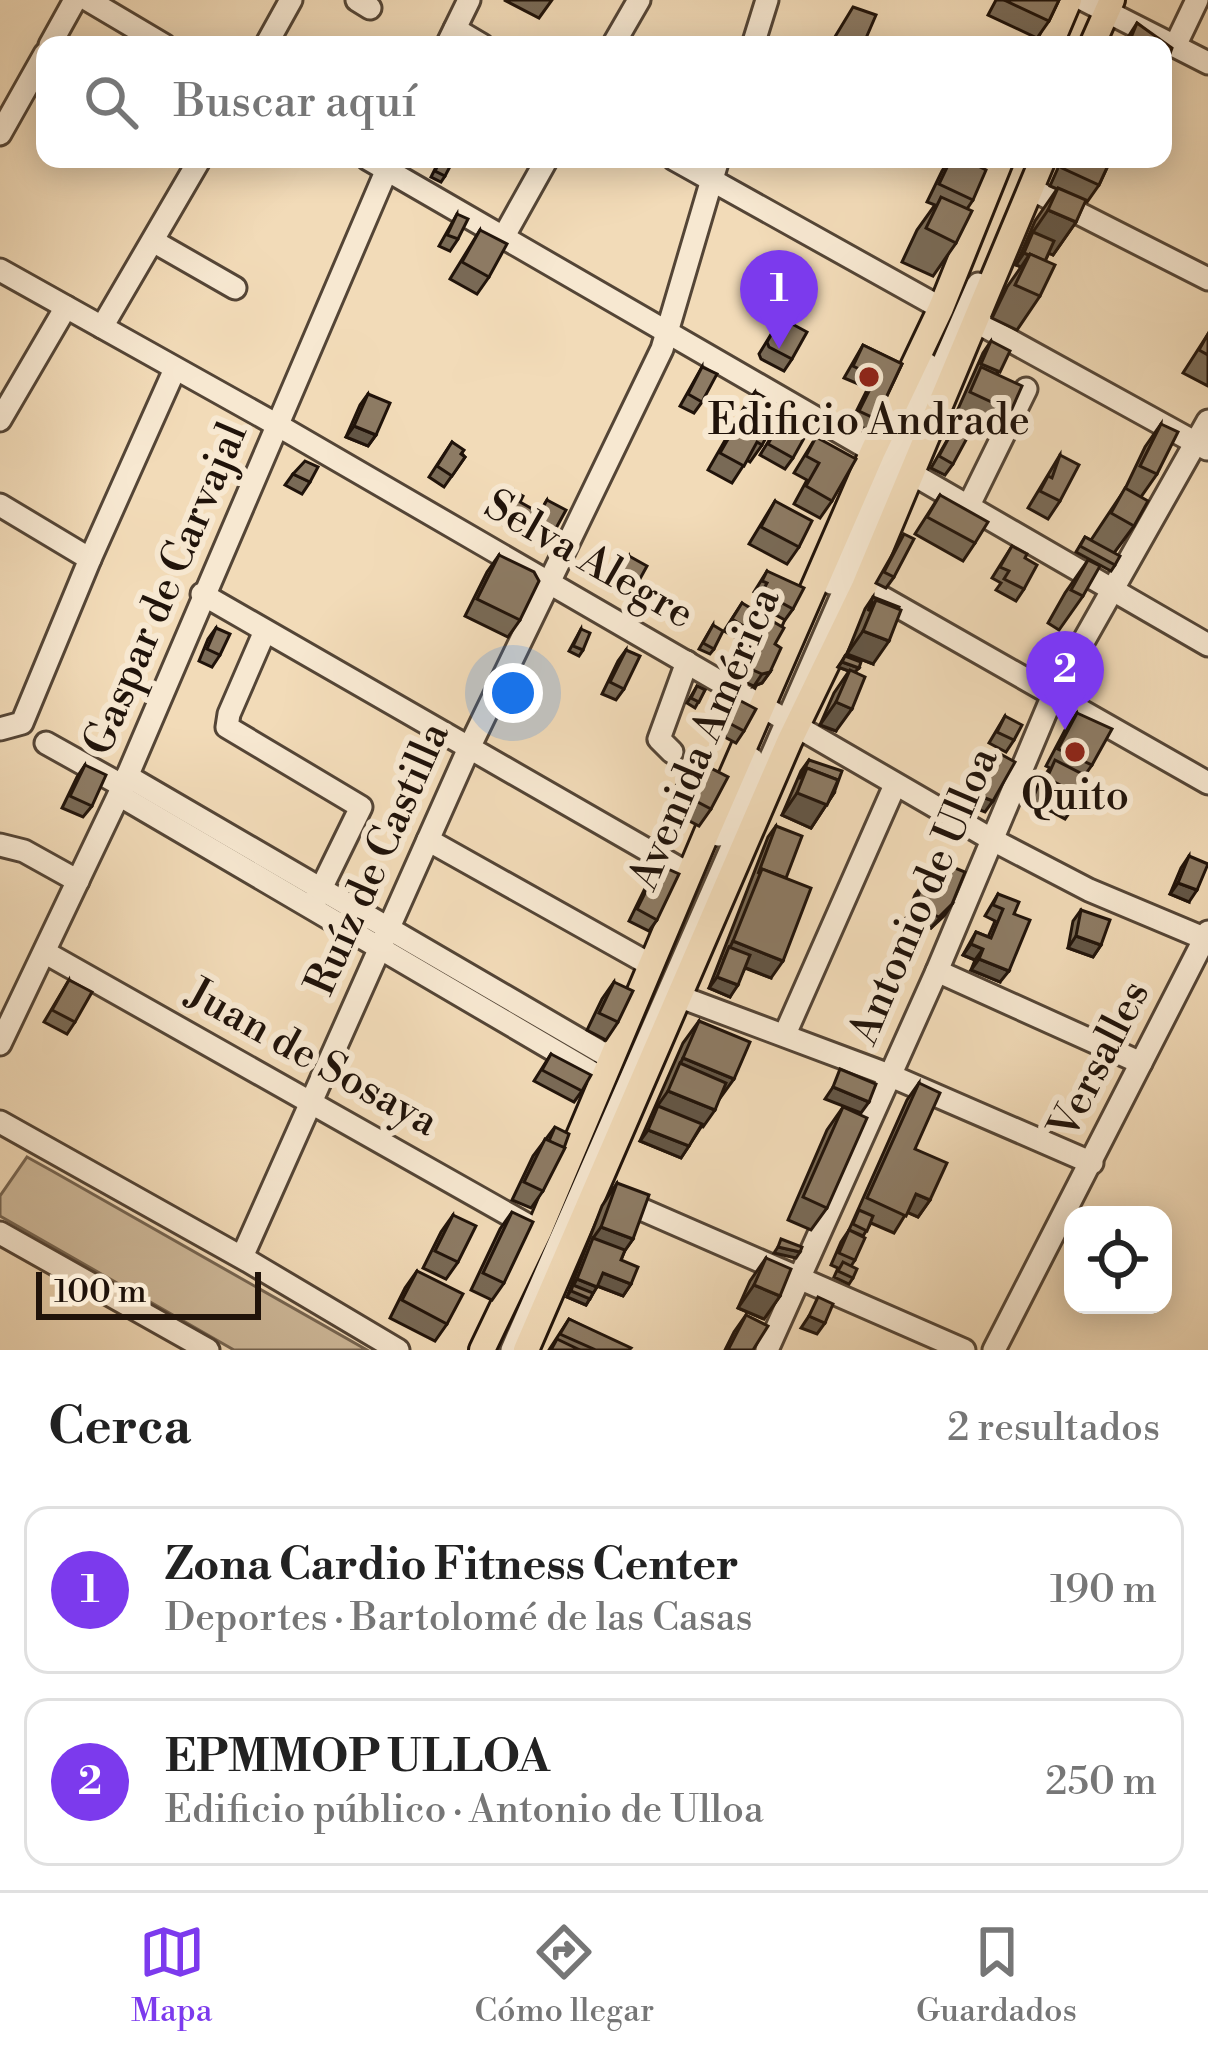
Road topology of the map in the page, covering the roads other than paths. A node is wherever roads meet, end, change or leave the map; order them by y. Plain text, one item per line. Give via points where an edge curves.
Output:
1 (75, 0) edge
2 (88, 0) edge
3 (291, 0) edge
4 (469, 0) edge
5 (639, 0) edge
6 (767, 0) edge
7 (1069, 0) edge
8 (1197, 0) edge
9 (1097, 3) edge
10 (55, 36) edge
11 (149, 36) edge
12 (271, 36) edge
13 (451, 36) edge
14 (618, 36) edge
15 (756, 36) edge
16 (1054, 36) edge
17 (1070, 36) edge
18 (1085, 36) edge
19 (1093, 36) edge
20 (1157, 36) edge
21 (1172, 44) edge
22 (1175, 46) junction
23 (1208, 63) edge
24 (36, 70) edge
25 (0, 134) edge
26 (195, 168) edge
27 (380, 168) edge
28 (392, 168) edge
29 (542, 168) edge
30 (1001, 168) edge
31 (1002, 168) edge
32 (1028, 168) edge
33 (1039, 168) edge
34 (715, 170) edge
35 (1030, 189) junction
36 (504, 236) junction
37 (153, 241) junction
38 (0, 270) edge
39 (1208, 280) edge
40 (236, 288) dead end
41 (66, 307) junction
42 (940, 308) junction
43 (973, 320) junction
44 (102, 327) junction
45 (665, 330) junction
46 (175, 369) junction
47 (1026, 389) edge
48 (1, 417) edge
49 (1208, 421) edge
50 (279, 426) junction
51 (1202, 446) edge
52 (893, 462) junction
53 (0, 505) edge
54 (969, 505) junction
55 (90, 559) junction
56 (548, 582) junction
57 (864, 587) junction
58 (1111, 587) junction
59 (202, 595) junction
60 (266, 631) junction
61 (1208, 645) edge
62 (687, 662) junction
63 (1053, 695) junction
64 (779, 717) junction
65 (0, 729) edge
66 (46, 743) dead end
67 (469, 748) junction
68 (672, 752) dead end
69 (1208, 783) edge
70 (895, 785) junction
71 (123, 786) junction
72 (428, 839) junction
73 (991, 839) junction
74 (0, 845) edge
75 (689, 874) junction
76 (78, 881) junction
77 (316, 898) junction
78 (1207, 937) edge
79 (385, 938) junction
80 (46, 952) junction
81 (651, 965) junction
82 (937, 971) junction
83 (678, 996) junction
84 (784, 1034) junction
85 (0, 1044) edge
86 (1142, 1063) junction
87 (607, 1068) junction
88 (889, 1075) junction
89 (312, 1103) junction
90 (0, 1122) edge
91 (1092, 1163) junction
92 (598, 1191) junction
93 (539, 1232) junction
94 (3, 1238) edge
95 (242, 1257) junction
96 (801, 1280) junction
97 (208, 1350) edge
98 (398, 1350) edge
99 (482, 1350) edge
100 (497, 1350) edge
101 (512, 1350) edge
102 (526, 1350) edge
103 (767, 1350) edge
104 (964, 1350) edge
105 (994, 1350) edge

1 - 10 street
2 - 11 street
3 - 12 street
4 - 13 street
5 - 14 street
6 - 15 street
7 - 16 main road
8 - 22 street
9 - 17 street
9 - 18 street
9 - 19 main road
9 - 20 street
21 - 22 street
22 - 23 street
24 - 25 street
26 - 37 street
27 - 50 street, Gaspar de Carvajal
28 - 36 street
29 - 36 street
30 - 42 main road, Avenida América
31 - 52 street
32 - 52 street
33 - 35 main road, Avenida América
34 - 42 street
34 - 45 street, Ruíz de Castilla
35 - 39 street
35 - 43 main road, Avenida América
36 - 45 street
37 - 40 street
37 - 44 street
38 - 41 street, Selva Alegre
41 - 44 street, Selva Alegre
41 - 48 street
42 - 52 main road, Avenida América
43 - 51 street
43 - 52 main road, Avenida América
44 - 46 street, Selva Alegre
45 - 52 street
45 - 56 street, Ruíz de Castilla
46 - 50 street, Selva Alegre
46 - 55 street
47 - 54 street
49 - 51 street, Antonio de Ulloa
50 - 56 street, Selva Alegre
50 - 59 street, Gaspar de Carvajal
51 - 58 street, Antonio de Ulloa
52 - 54 street
52 - 57 main road, Avenida América
52 - 64 main road, Avenida América
53 - 55 street
54 - 58 street
55 - 65 street via 22,724
56 - 62 street, Selva Alegre
56 - 67 street, Ruíz de Castilla
57 - 63 street
57 - 64 main road, Avenida América
58 - 61 street
58 - 63 street, Antonio de Ulloa
59 - 60 street
59 - 71 street, Gaspar de Carvajal
60 - 67 street
60 - 77 street via 227,727 362,807
62 - 64 street, Selva Alegre
62 - 68 street via 658,739
63 - 69 street
63 - 73 street, Antonio de Ulloa
64 - 70 street, Selva Alegre
64 - 75 main road, Avenida América
64 - 83 main road, Avenida América
64 - 100 street via 659,968
64 - 101 street
66 - 71 street
67 - 72 street, Ruíz de Castilla
67 - 75 street
70 - 73 street, Selva Alegre
70 - 84 street
71 - 76 street, Gaspar de Carvajal
71 - 77 street
72 - 79 street, Ruíz de Castilla
72 - 81 street
73 - 78 street, Selva Alegre
73 - 82 street, Antonio de Ulloa
74 - 76 street
75 - 81 main road, Avenida América
76 - 80 street, Gaspar de Carvajal
77 - 79 street
78 - 86 street, Versalles
79 - 87 street
79 - 89 street, Ruíz de Castilla
80 - 85 street, Gaspar de Carvajal
80 - 89 street, Juan de Sosaya
81 - 87 main road, Avenida América
82 - 86 street
82 - 88 street, Antonio de Ulloa
83 - 84 street
83 - 92 main road, Avenida América
84 - 88 street
86 - 91 street, Versalles
87 - 93 main road, Avenida América
88 - 91 street
88 - 96 street, Antonio de Ulloa
89 - 93 street, Juan de Sosaya
89 - 95 street, Ruíz de Castilla
90 - 95 street
91 - 105 street, Versalles
92 - 96 street
92 - 102 main road, Avenida América
93 - 99 main road, Avenida América
94 - 97 street
95 - 98 street
96 - 103 street, Antonio de Ulloa
96 - 104 street

